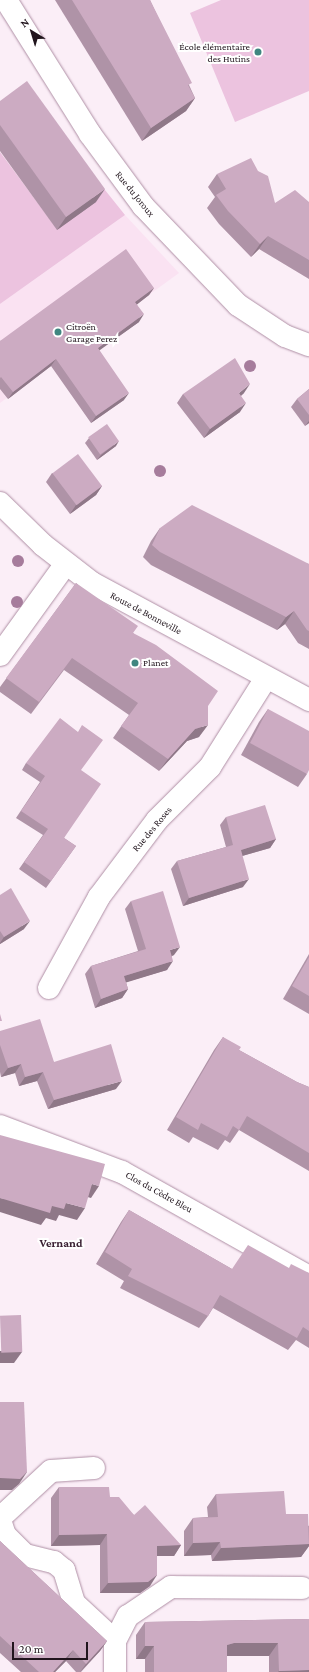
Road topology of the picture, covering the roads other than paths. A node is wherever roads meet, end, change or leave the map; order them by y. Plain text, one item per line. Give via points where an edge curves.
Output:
1 (6, 0) edge
2 (309, 345) edge
3 (0, 503) edge
4 (65, 565) junction
5 (0, 655) edge
6 (266, 678) junction
7 (309, 700) edge
8 (50, 988) dead end
9 (0, 1126) edge
10 (309, 1276) edge
11 (94, 1468) dead end
12 (0, 1519) edge
13 (302, 1588) dead end
14 (115, 1641) junction
15 (115, 1672) edge

1 - 2 street, Rue du Joroux via 90,134 143,206 238,306 286,336
3 - 4 street, Route de Bonneville
4 - 5 street
4 - 6 street, Route de Bonneville via 92,583
6 - 7 street, Route de Bonneville
6 - 8 street, Rue des Roses via 210,766 157,820 99,897
9 - 10 street, Clos du Cèdre Bleu via 122,1172
11 - 12 street via 51,1471
12 - 14 street via 5,1535 26,1555 60,1566 74,1603
13 - 14 street via 171,1587 128,1616
14 - 15 street

